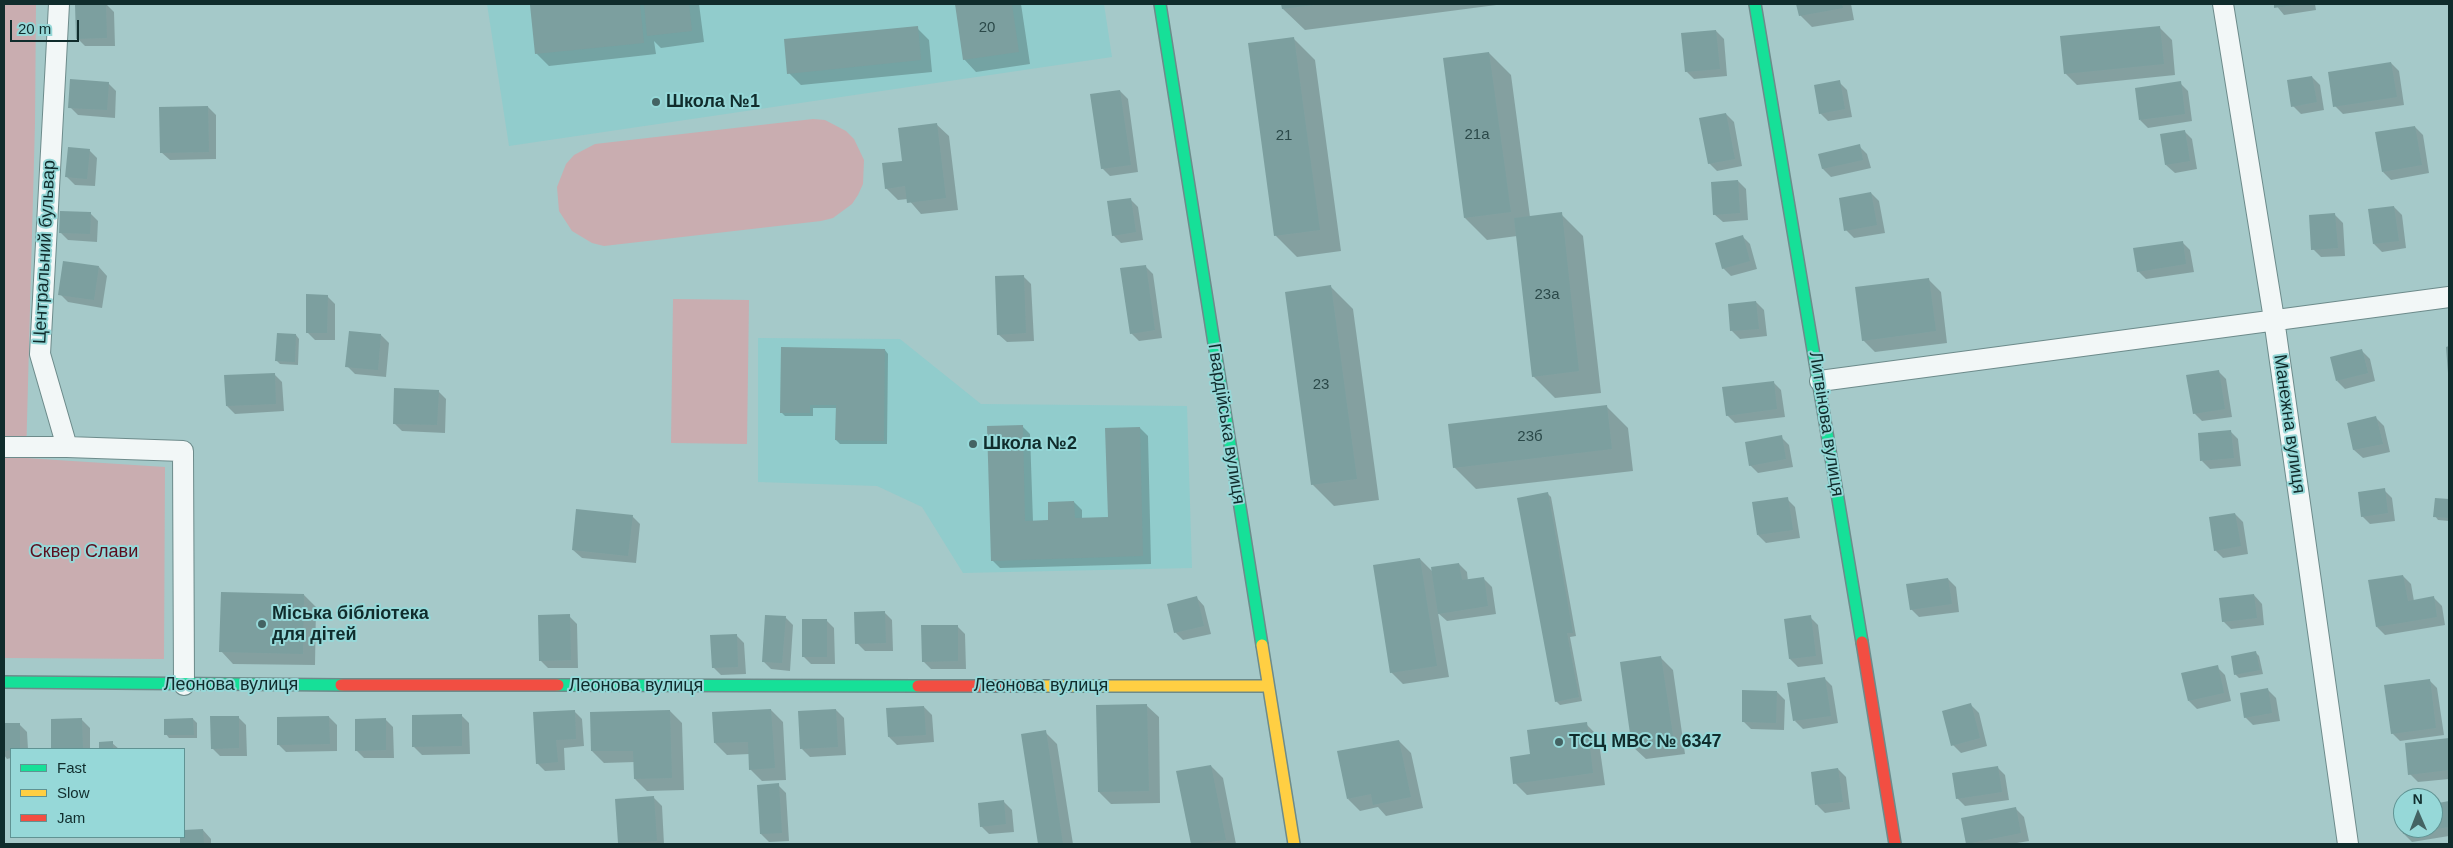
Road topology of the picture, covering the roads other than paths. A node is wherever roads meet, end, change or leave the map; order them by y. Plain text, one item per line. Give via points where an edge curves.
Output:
1 (59, 4) edge
2 (1160, 4) edge
3 (1755, 4) edge
4 (2223, 4) edge
5 (2449, 297) edge
6 (2274, 319) junction
7 (1820, 381) junction
8 (4, 447) edge
9 (66, 447) junction
10 (4, 682) edge
11 (184, 685) junction
12 (1268, 686) junction
13 (1294, 844) edge
14 (1895, 844) edge
15 (2348, 844) edge

1 - 9 street, Центральний бульвар via 40,354
2 - 12 street, Гвардійська вулиця
3 - 7 street, Литвінова вулиця
4 - 6 street, Манежна вулиця
5 - 6 street
6 - 7 street
6 - 15 street, Манежна вулиця
7 - 14 street, Литвінова вулиця
8 - 9 street
9 - 11 street via 183,451
10 - 11 street, Леонова вулиця
11 - 12 street, Леонова вулиця
12 - 13 street, Гвардійська вулиця

